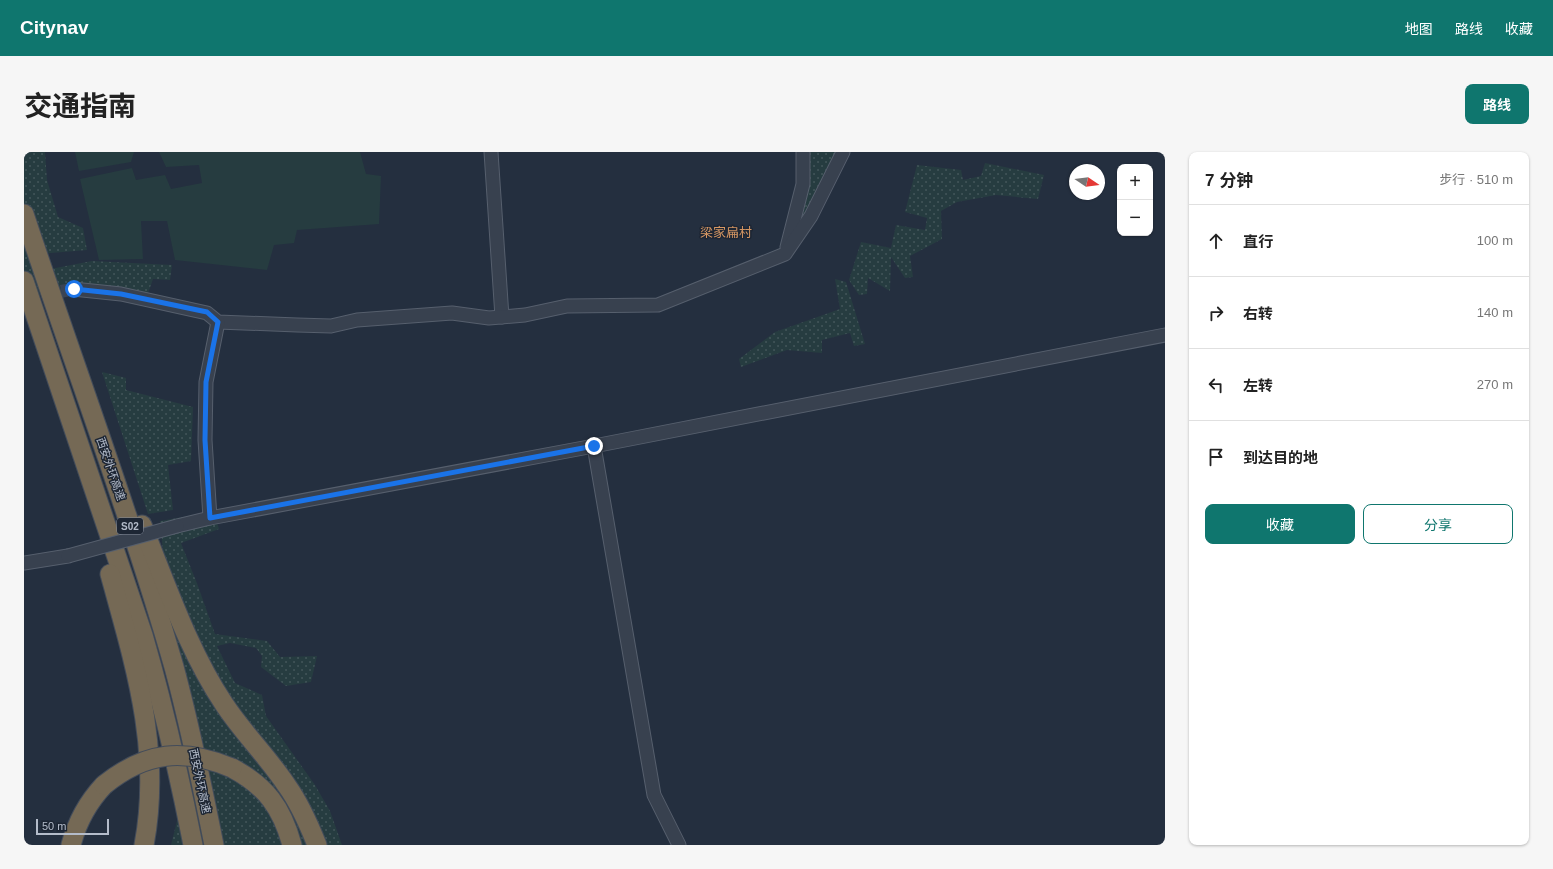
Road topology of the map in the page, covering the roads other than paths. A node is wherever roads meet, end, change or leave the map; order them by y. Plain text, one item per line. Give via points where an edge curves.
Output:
1 (491, 152) edge
2 (803, 152) edge
3 (843, 152) edge
4 (24, 214) edge
5 (785, 254) junction
6 (24, 281) edge
7 (74, 289) tunnel mouth
8 (502, 317) junction
9 (218, 322) junction
10 (1165, 336) edge
11 (47, 349) junction
12 (80, 380) junction
13 (594, 446) junction
14 (210, 518) junction
15 (24, 563) edge
16 (71, 845) edge
17 (144, 845) edge
18 (193, 845) edge
19 (214, 845) edge
20 (292, 845) edge
21 (317, 845) edge
22 (679, 845) edge

1 - 8 street
2 - 5 street via 803,184
3 - 5 street via 811,216
4 - 12 highway, 西安外环高速 / S02
5 - 8 street via 658,305 567,306
6 - 11 highway, 西安外环高速 / S02
7 - 9 street via 121,294 207,312
8 - 9 street via 489,318 452,313 357,320 331,326
9 - 14 street via 206,382 205,440
10 - 13 street
11 - 17 highway via 127,634 144,708 150,751 149,806
11 - 18 highway, 西安外环高速 / S02 via 154,671
12 - 19 highway, 西安外环高速 / S02 via 144,569 174,669
12 - 21 highway via 191,645 224,704 294,796
13 - 14 street
13 - 22 street via 654,795
14 - 15 street, bridge via 68,556
16 - 20 highway, bridge via 90,802 104,785 133,765 176,755 199,757 232,768 256,783 271,798 279,811

